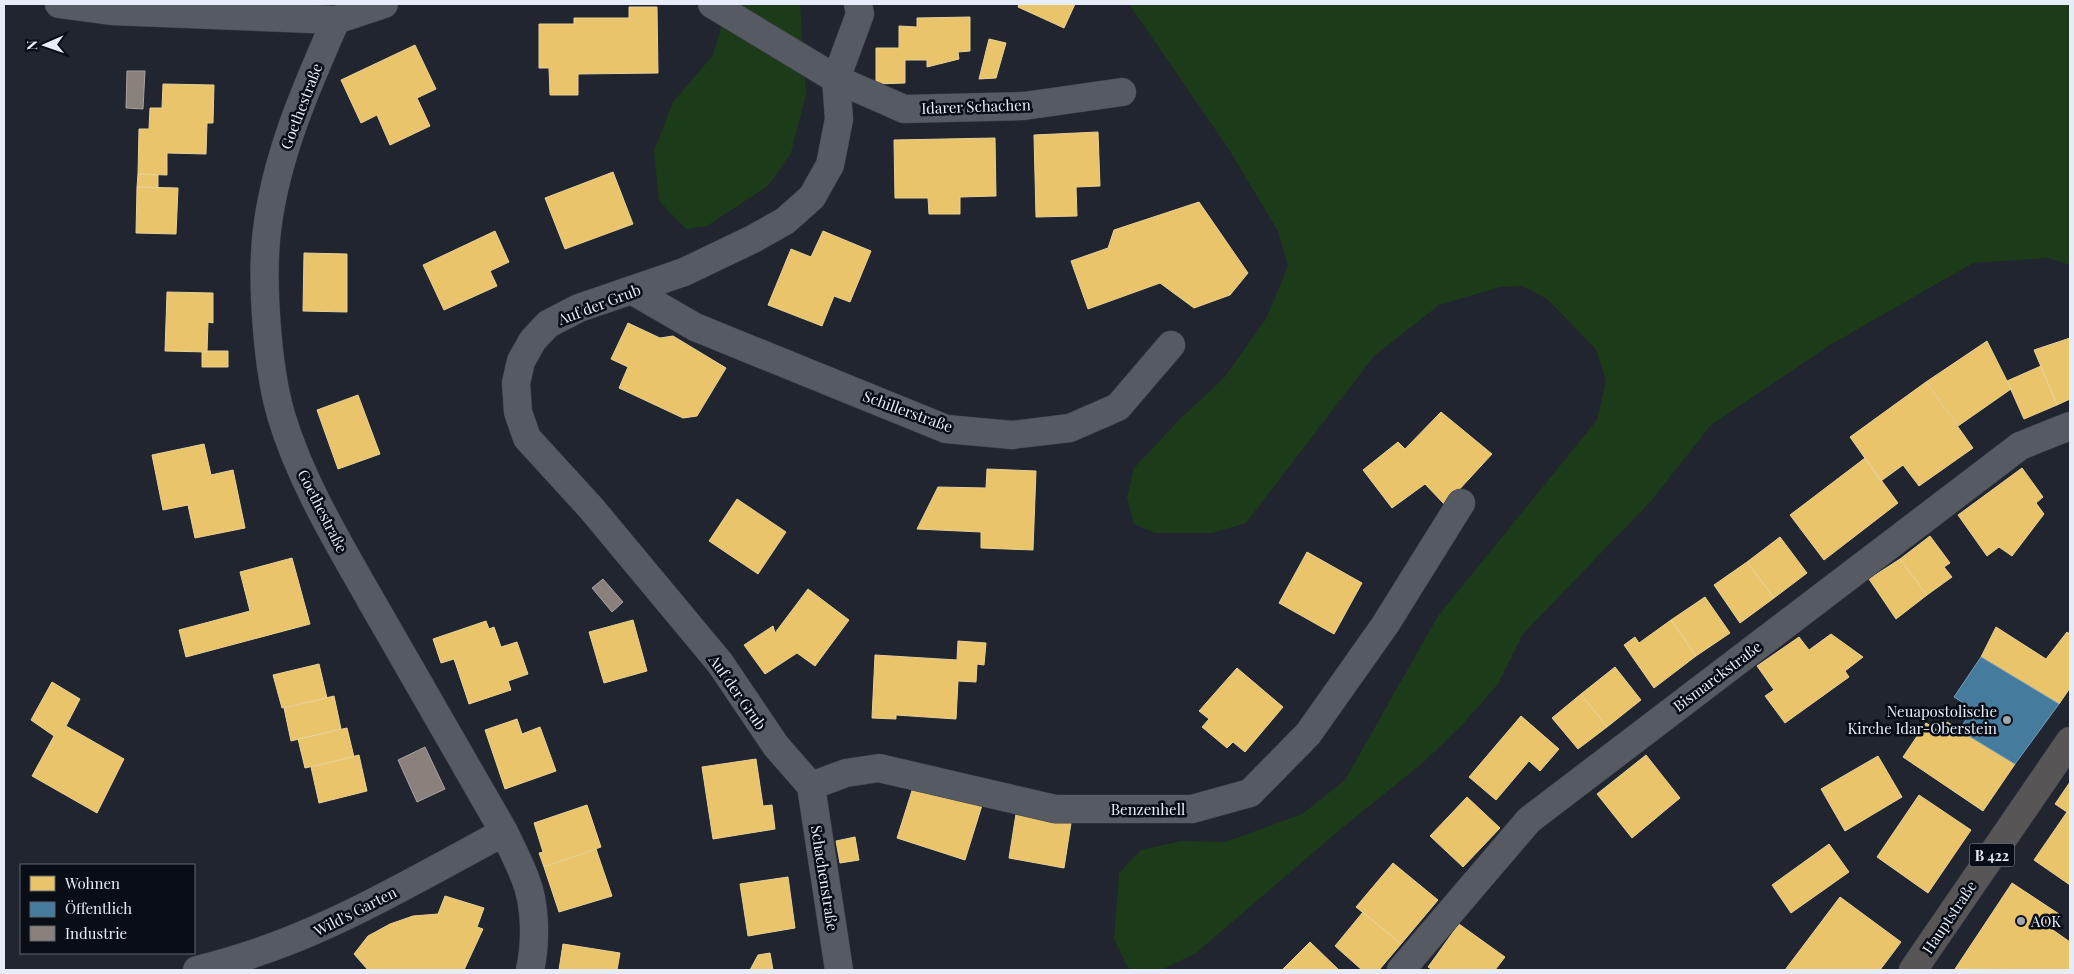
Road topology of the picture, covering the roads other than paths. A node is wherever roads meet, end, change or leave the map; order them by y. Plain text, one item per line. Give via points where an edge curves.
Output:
1 (59, 4) edge
2 (384, 4) edge
3 (712, 4) edge
4 (858, 4) edge
5 (336, 20) junction
6 (836, 79) junction
7 (1122, 92) dead end
8 (634, 291) junction
9 (1172, 345) dead end
10 (2070, 426) edge
11 (1461, 503) dead end
12 (2070, 741) edge
13 (811, 786) junction
14 (504, 832) junction
15 (197, 970) edge
16 (530, 970) edge
17 (839, 970) edge
18 (1401, 970) edge
19 (1913, 970) edge

1 - 5 street via 111,11
2 - 5 street
3 - 6 street
4 - 6 street via 860,14
5 - 14 street, Goethestraße via 303,94 278,170 267,231 269,347 280,413 300,468 345,553
6 - 7 street, Idarer Schachen via 904,109 1024,106
6 - 8 street, Auf der Grub via 838,119 830,165 812,197 785,221 754,239
8 - 9 street, Schillerstraße via 695,327 946,429 1012,435 1070,428 1118,407
8 - 13 street, Auf der Grub via 579,308 548,324 533,340 521,361 516,384 518,412 527,438 592,508 720,663 776,746
10 - 18 street, Bismarckstraße via 2020,446 1528,820
11 - 13 street, Benzenhell via 1385,625 1308,734 1250,793 1192,808 1055,809 879,768 846,773
12 - 19 main road, Hauptstraße / B 422
13 - 17 street, Schachenstraße
14 - 15 street, Wild's Garten via 310,934
14 - 16 street, Goethestraße via 526,879 532,910 534,952

